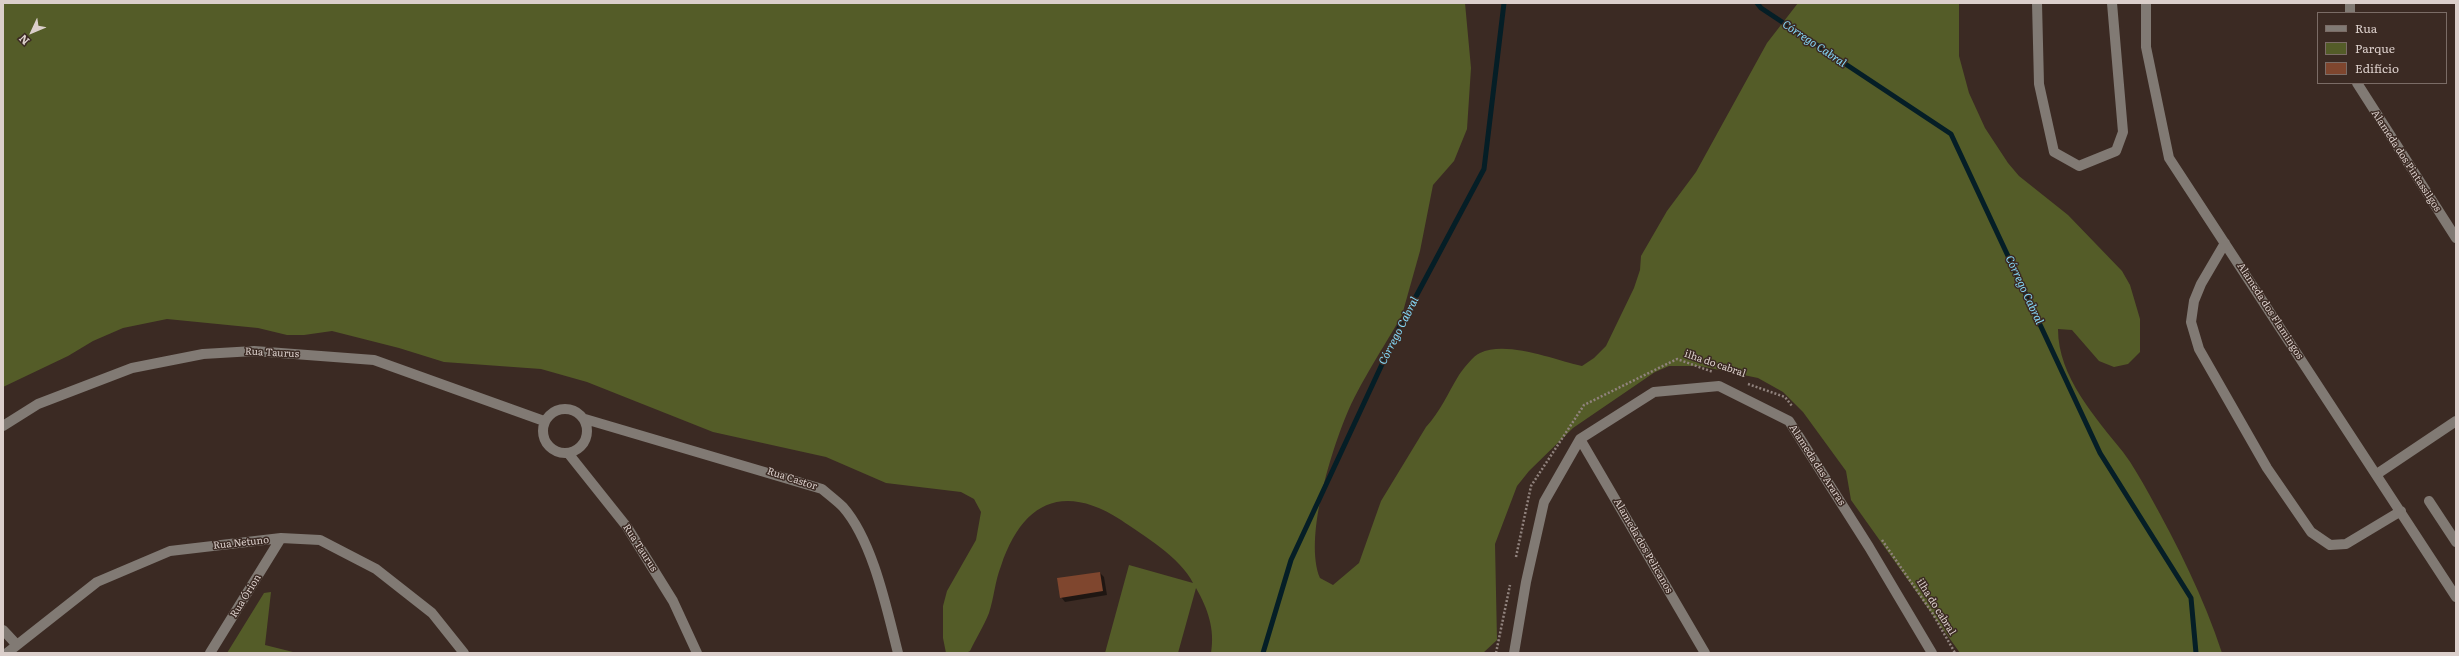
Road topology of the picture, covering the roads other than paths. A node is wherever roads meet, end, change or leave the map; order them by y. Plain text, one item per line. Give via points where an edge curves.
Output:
1 (2036, 3) edge
2 (2112, 3) edge
3 (2146, 3) edge
4 (2358, 84) edge
5 (2456, 238) edge
6 (2225, 243) junction
7 (585, 420) junction
8 (2456, 421) edge
9 (544, 422) junction
10 (3, 426) edge
11 (1580, 439) junction
12 (568, 453) junction
13 (2377, 474) junction
14 (2429, 501) dead end
15 (2401, 511) junction
16 (281, 538) junction
17 (2456, 542) edge
18 (2456, 597) edge
19 (3, 630) edge
20 (17, 645) junction
21 (7, 653) edge
22 (210, 653) edge
23 (464, 653) edge
24 (697, 653) edge
25 (898, 653) edge
26 (1514, 653) edge
27 (1705, 653) edge
28 (1932, 653) edge

1 - 2 street via 2039,84 2054,152 2079,166 2116,151 2123,132
3 - 6 street, Alameda dos Flamingos via 2146,47 2170,158
4 - 5 street, Alameda dos Pintassilgos
6 - 13 street, Alameda dos Flamingos
6 - 15 street via 2201,284 2194,301 2191,322 2199,349 2267,468 2311,532 2330,545 2346,544
7 - 9 street via 579,413 564,408 552,412
7 - 12 street via 588,428 585,441 576,451
7 - 25 street, Rua Castor via 822,489 843,508 859,531 879,582
8 - 13 street
9 - 10 street, Rua Taurus via 374,360 254,351 203,354 132,368 38,404
9 - 12 street via 542,433 547,444 556,452
11 - 26 street, Alameda das Araras via 1544,502 1526,582
11 - 27 street, Alameda dos Pelicanos
11 - 28 street, Alameda das Araras via 1654,392 1718,386 1789,421 1870,547
12 - 24 street, Rua Taurus via 627,527 673,601
13 - 15 street, Alameda dos Flamingos
14 - 17 street
15 - 18 street, Alameda dos Flamingos
16 - 20 street, Rua Netuno via 170,551 97,582
16 - 22 street, Rua Órion
16 - 23 street, Rua Netuno via 320,540 376,569 432,613
19 - 20 street
20 - 21 street, Rua Netuno

